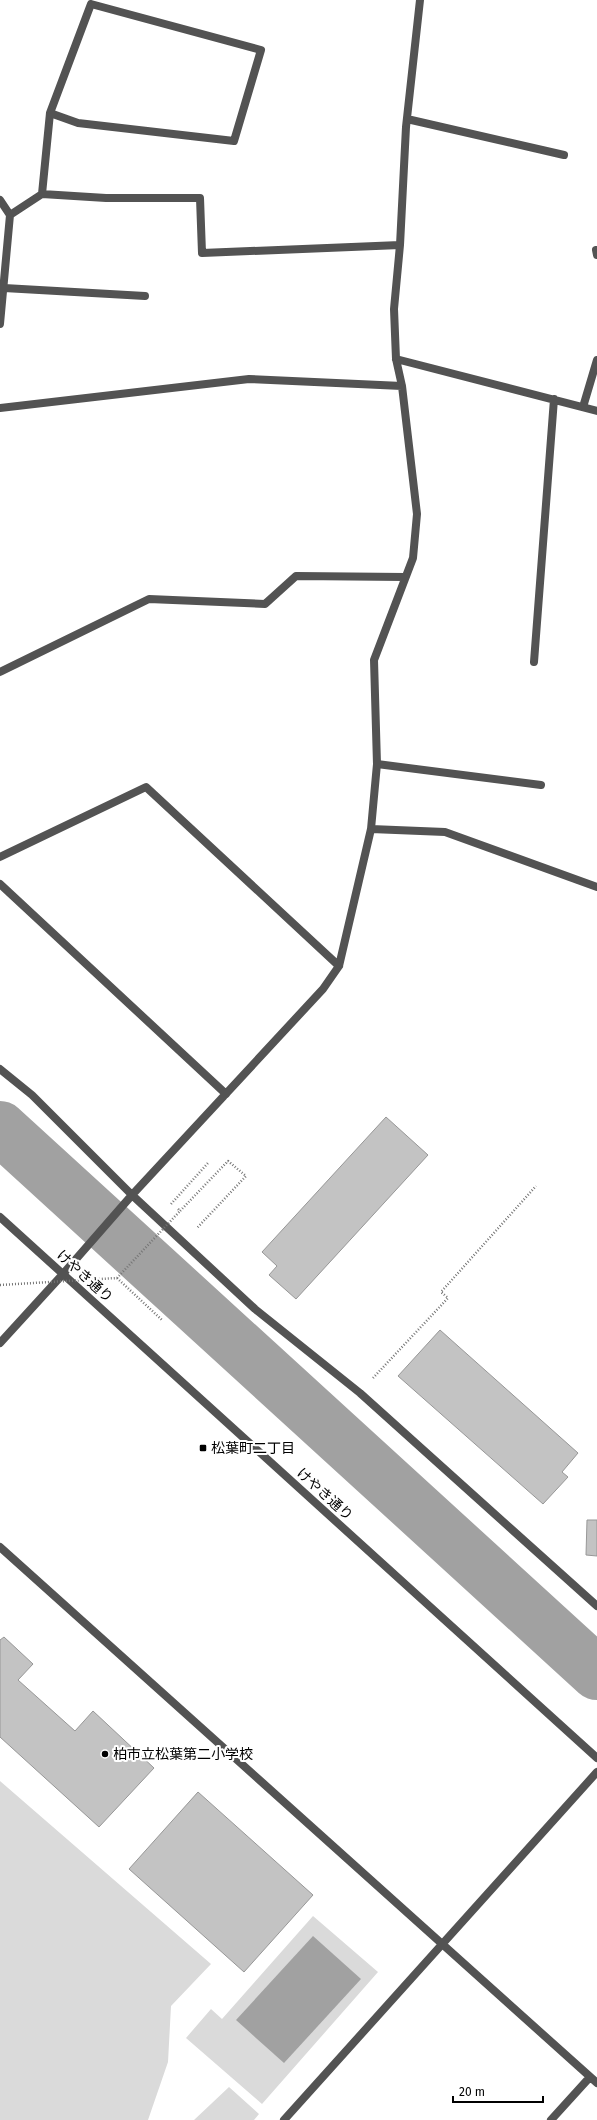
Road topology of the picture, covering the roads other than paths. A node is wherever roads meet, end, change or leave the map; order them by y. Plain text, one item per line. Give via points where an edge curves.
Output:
1 (420, 0) edge
2 (88, 2) edge
3 (50, 113) junction
4 (407, 119) junction
5 (564, 155) dead end
6 (42, 194) junction
7 (0, 200) edge
8 (10, 215) junction
9 (400, 245) junction
10 (4, 288) junction
11 (145, 296) dead end
12 (0, 324) edge
13 (396, 359) junction
14 (597, 360) edge
15 (402, 386) junction
16 (554, 399) junction
17 (583, 407) junction
18 (0, 408) edge
19 (597, 411) edge
20 (404, 577) junction
21 (534, 662) dead end
22 (0, 672) edge
23 (377, 764) junction
24 (541, 785) dead end
25 (372, 829) junction
26 (0, 857) edge
27 (0, 884) edge
28 (597, 888) edge
29 (339, 966) junction
30 (0, 1069) edge
31 (226, 1094) junction
32 (132, 1195) junction
33 (0, 1217) edge
34 (63, 1274) junction
35 (0, 1343) edge
36 (0, 1546) edge
37 (597, 1606) edge
38 (597, 1758) edge
39 (597, 1772) edge
40 (442, 1944) junction
41 (590, 2077) junction
42 (597, 2082) edge
43 (284, 2120) edge
44 (551, 2120) edge

1 - 4 street
2 - 3 street
2 - 3 street via 261,50 234,141 78,123
3 - 6 street
4 - 5 street
4 - 9 street
6 - 8 street
6 - 9 street via 106,198 200,198 202,253
7 - 8 street
8 - 10 street
9 - 13 street via 394,309
10 - 11 street
10 - 12 street
13 - 15 street
13 - 16 street
14 - 17 street
15 - 18 street via 248,379
15 - 20 street via 417,514 413,558
16 - 17 street
16 - 21 street
17 - 19 street
20 - 22 street via 296,576 265,604 148,599
20 - 23 street via 374,660
23 - 24 street
23 - 25 street
25 - 28 street via 444,832
25 - 29 street
26 - 29 street via 146,787
27 - 31 street
29 - 31 street via 323,989
30 - 32 street via 32,1095
31 - 32 street
32 - 34 street
32 - 37 street via 256,1309 360,1393
33 - 34 street, けやき通り
34 - 35 street
34 - 38 street, けやき通り
36 - 40 street
39 - 40 street
40 - 41 street
40 - 43 street
41 - 42 street
41 - 44 street

